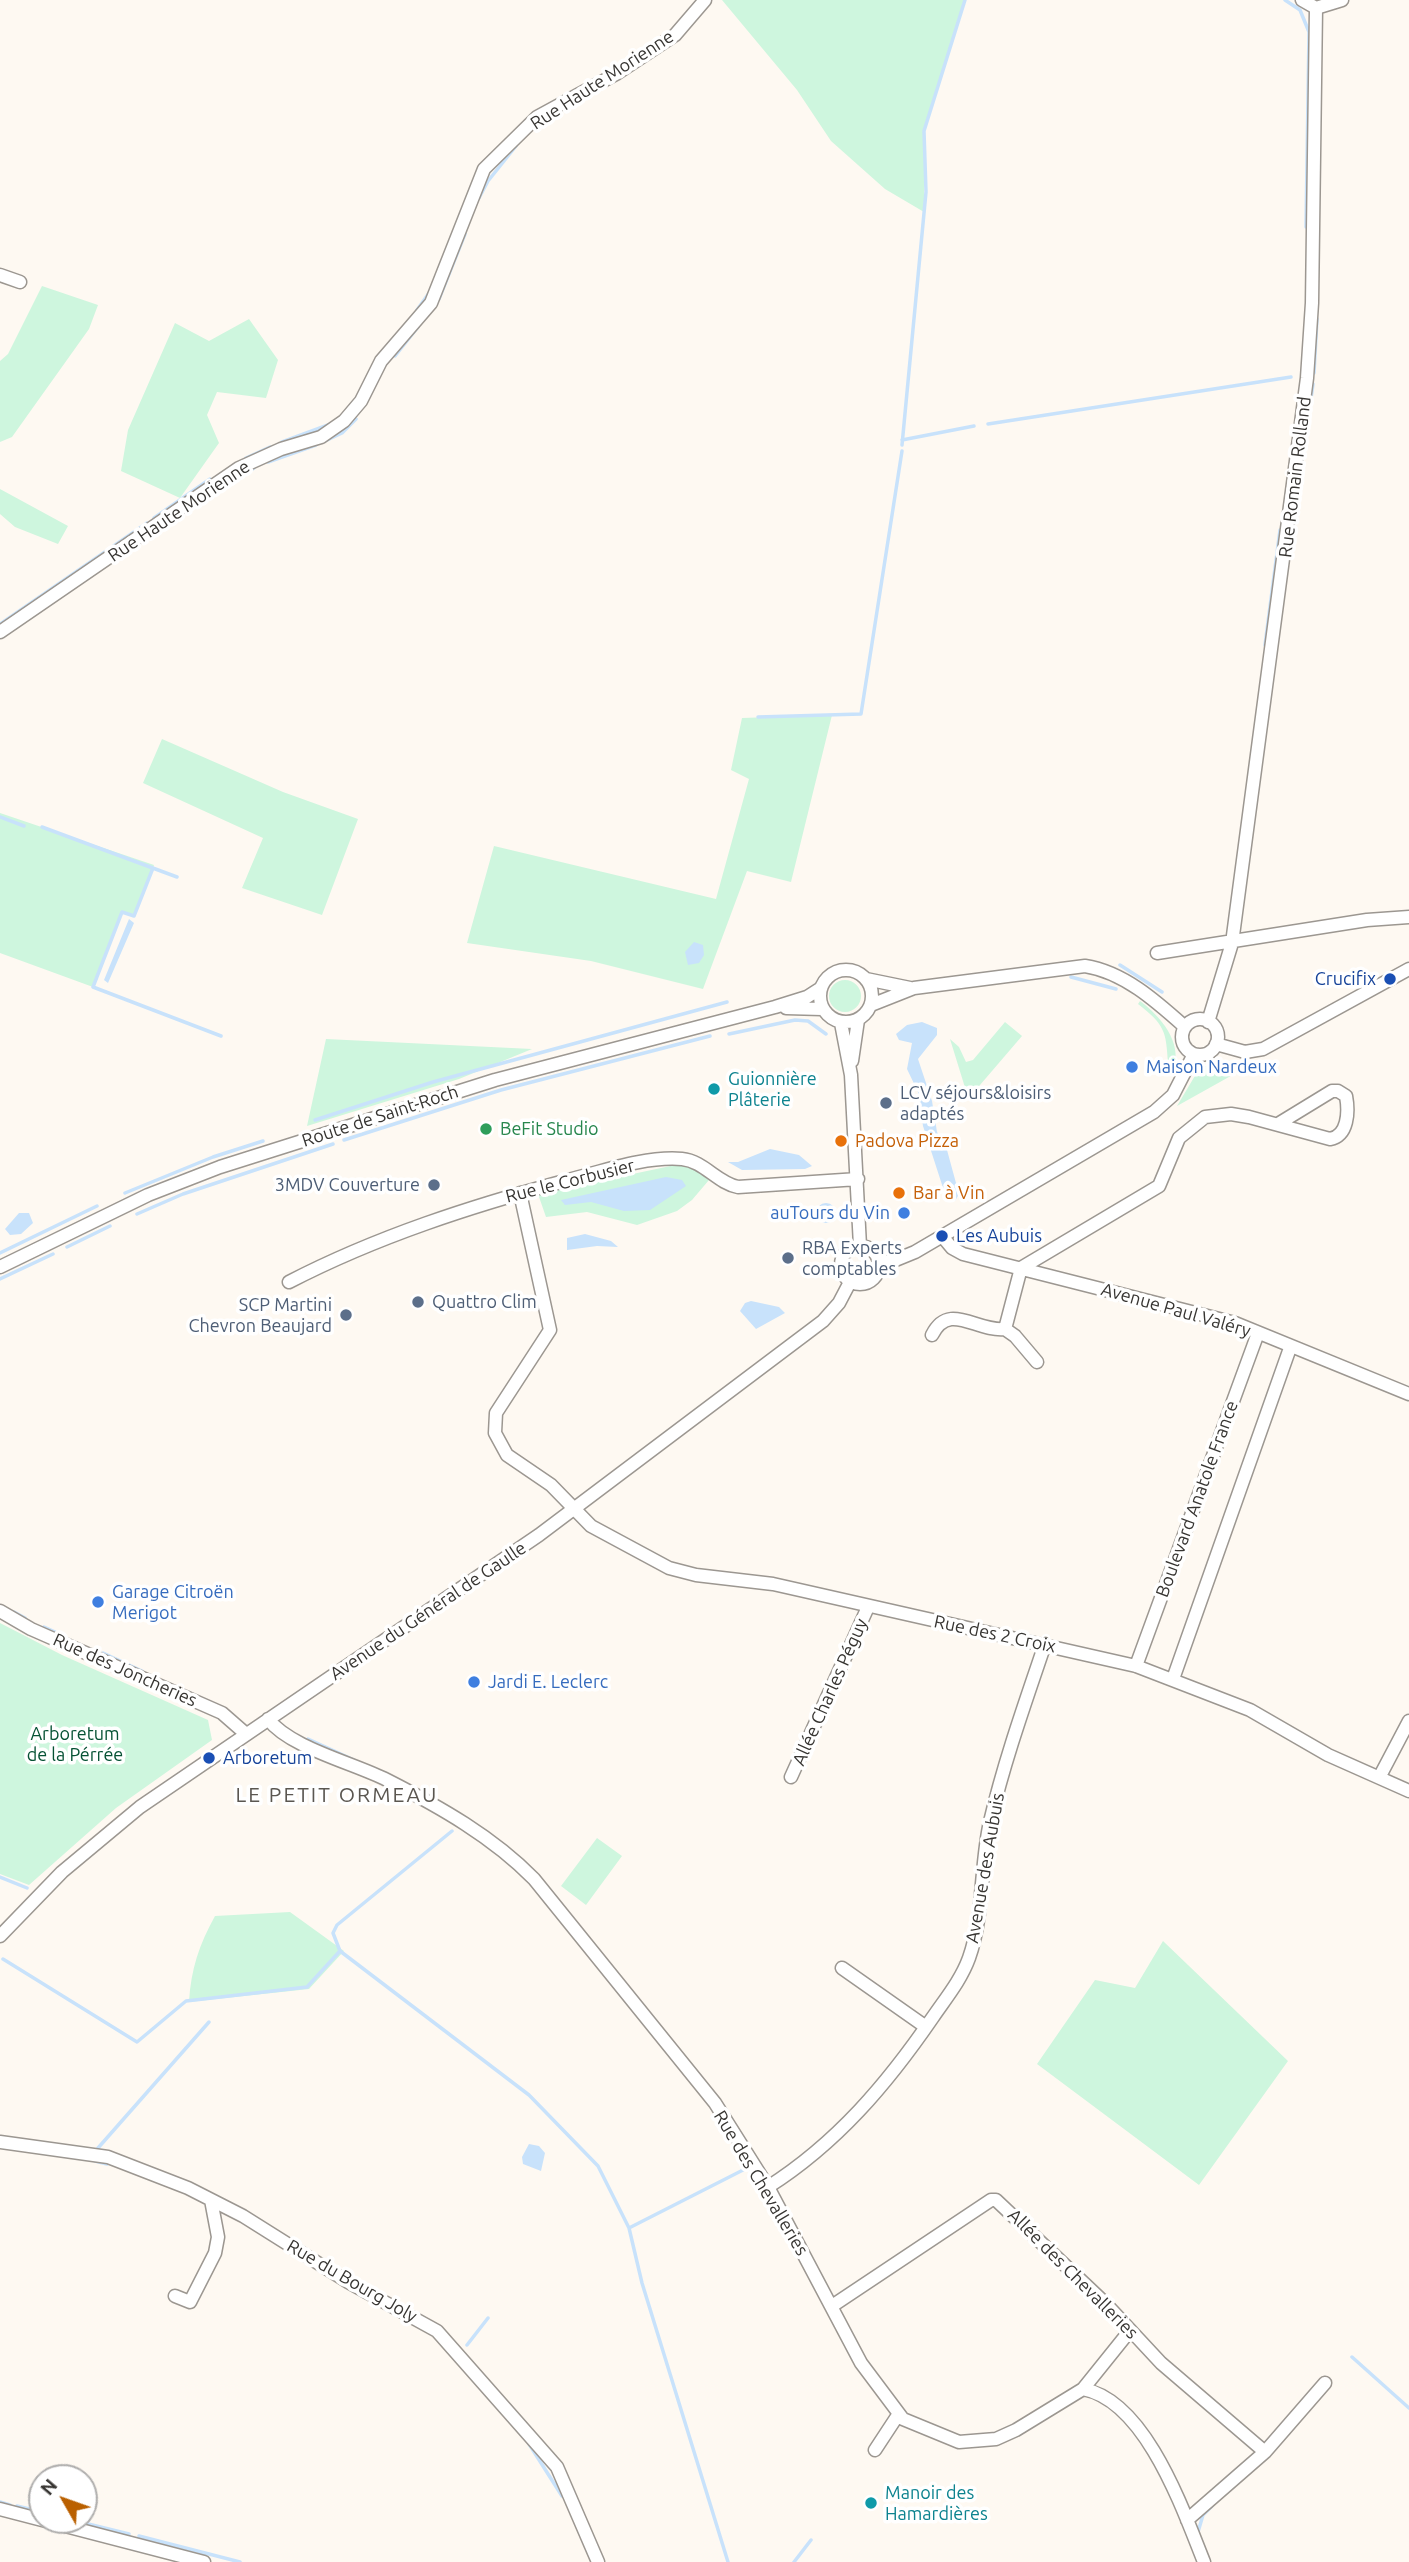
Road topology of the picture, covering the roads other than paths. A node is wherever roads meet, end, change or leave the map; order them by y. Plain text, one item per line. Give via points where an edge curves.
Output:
1 (705, 0) edge
2 (1302, 0) edge
3 (1342, 0) edge
4 (1316, 8) junction
5 (0, 275) edge
6 (20, 282) dead end
7 (0, 632) edge
8 (1409, 917) edge
9 (1232, 943) junction
10 (1157, 953) dead end
11 (1409, 969) edge
12 (866, 979) junction
13 (821, 988) junction
14 (914, 988) junction
15 (871, 1005) junction
16 (775, 1007) junction
17 (822, 1009) junction
18 (858, 1020) junction
19 (1208, 1021) junction
20 (841, 1023) junction
21 (1185, 1027) junction
22 (1216, 1044) junction
23 (1194, 1054) junction
24 (851, 1075) junction
25 (1278, 1124) junction
26 (858, 1179) junction
27 (520, 1193) junction
28 (942, 1237) junction
29 (860, 1246) junction
30 (880, 1262) junction
31 (0, 1267) edge
32 (1021, 1268) junction
33 (289, 1282) dead end
34 (850, 1282) junction
35 (1004, 1329) junction
36 (1258, 1333) junction
37 (932, 1335) dead end
38 (1290, 1348) junction
39 (1037, 1362) dead end
40 (1409, 1394) edge
41 (573, 1510) junction
42 (868, 1607) junction
43 (0, 1611) edge
44 (1045, 1644) junction
45 (1136, 1666) junction
46 (1173, 1679) junction
47 (268, 1719) junction
48 (1409, 1721) edge
49 (246, 1734) junction
50 (1380, 1776) junction
51 (792, 1777) dead end
52 (1409, 1790) edge
53 (0, 1936) edge
54 (842, 1968) dead end
55 (926, 2027) junction
56 (0, 2142) edge
57 (768, 2187) junction
58 (211, 2200) junction
59 (175, 2296) dead end
60 (832, 2306) junction
61 (1124, 2338) dead end
62 (1325, 2383) dead end
63 (1083, 2389) junction
64 (898, 2415) junction
65 (875, 2450) dead end
66 (1265, 2452) junction
67 (0, 2509) edge
68 (1187, 2520) junction
69 (204, 2562) edge
70 (598, 2562) edge
71 (1204, 2562) edge

1 - 7 street, Rue Haute Morienne via 675,35 537,117 484,169 431,303 381,361 344,421 321,437 239,468
2 - 4 street
3 - 4 street
4 - 9 street, Rue Romain Rolland via 1307,378
5 - 6 street
8 - 9 street
9 - 10 street
9 - 19 street, Rue Romain Rolland
11 - 22 street via 1263,1049 1245,1052
12 - 13 street via 840,970
12 - 14 street
12 - 15 street via 872,991
13 - 16 street, Route de Saint-Roch
13 - 17 street
14 - 15 street
14 - 21 street via 1092,967 1138,988
15 - 18 street
16 - 17 street, Route de Saint-Roch
16 - 31 street, Route de Saint-Roch via 495,1080 220,1167 148,1195
17 - 20 street
18 - 20 street
18 - 24 street
19 - 21 street via 1193,1020
19 - 22 street via 1216,1029
20 - 24 street
21 - 23 street via 1183,1042
22 - 23 street via 1209,1052
23 - 28 street via 1183,1081 1163,1105
24 - 26 street
25 - 25 street via 1337,1138 1345,1129 1346,1096 1332,1091
25 - 32 street via 1231,1114 1205,1117 1179,1138 1159,1186
26 - 27 street, Rue le Corbusier via 738,1187 694,1162 669,1159
26 - 29 street
27 - 33 street, Rue le Corbusier via 373,1243
27 - 41 street, Rue des 2 Croix via 550,1330 496,1413 495,1433 507,1455 551,1485
28 - 30 street via 893,1261
28 - 32 street, Avenue Paul Valéry via 956,1251
29 - 30 street via 875,1252
29 - 34 street via 849,1249 842,1258 841,1269
30 - 34 street via 874,1280 863,1285
32 - 35 street
32 - 36 street, Avenue Paul Valéry via 1235,1323
34 - 41 street, Avenue du Général de Gaulle via 823,1321
35 - 37 street via 948,1318 939,1322
35 - 39 street
36 - 38 street, Avenue Paul Valéry
36 - 45 street, Boulevard Anatole France
38 - 40 street, Avenue Paul Valéry
38 - 46 street, Boulevard Anatole France
41 - 42 street, Rue des 2 Croix via 591,1526 669,1567 696,1575 774,1584
41 - 47 street, Avenue du Général de Gaulle
42 - 44 street, Rue des 2 Croix
42 - 51 street, Allée Charles Péguy
43 - 49 street, Rue des Joncheries via 222,1713
44 - 45 street, Rue des 2 Croix
44 - 55 street, Avenue des Aubuis via 990,1823 974,1943 958,1981
45 - 46 street, Rue des 2 Croix
46 - 50 street, Rue des 2 Croix via 1250,1710 1328,1755
47 - 49 street, Avenue du Général de Gaulle
47 - 57 street, Rue des Chevalleries via 285,1735 386,1779 460,1820 523,1868 715,2104
48 - 50 street
49 - 53 street, Avenue du Général de Gaulle via 101,1837
50 - 52 street, Rue des 2 Croix
54 - 55 street
55 - 57 street, Avenue des Aubuis via 852,2121
56 - 58 street, Rue du Bourg Joly via 108,2157
57 - 60 street, Rue des Chevalleries
58 - 59 street via 218,2237 215,2253 190,2302
58 - 70 street, Rue du Bourg Joly via 444,2337 557,2467
60 - 64 street, Rue des Chevalleries via 861,2363
60 - 66 street, Allée des Chevalleries via 996,2200 1161,2363
61 - 63 street, Rue des Chevalleries
62 - 66 street
63 - 64 street, Rue des Chevalleries via 996,2438 959,2442 914,2426
63 - 68 street via 1095,2392 1136,2426
64 - 65 street
66 - 68 street
67 - 69 street
68 - 71 street

